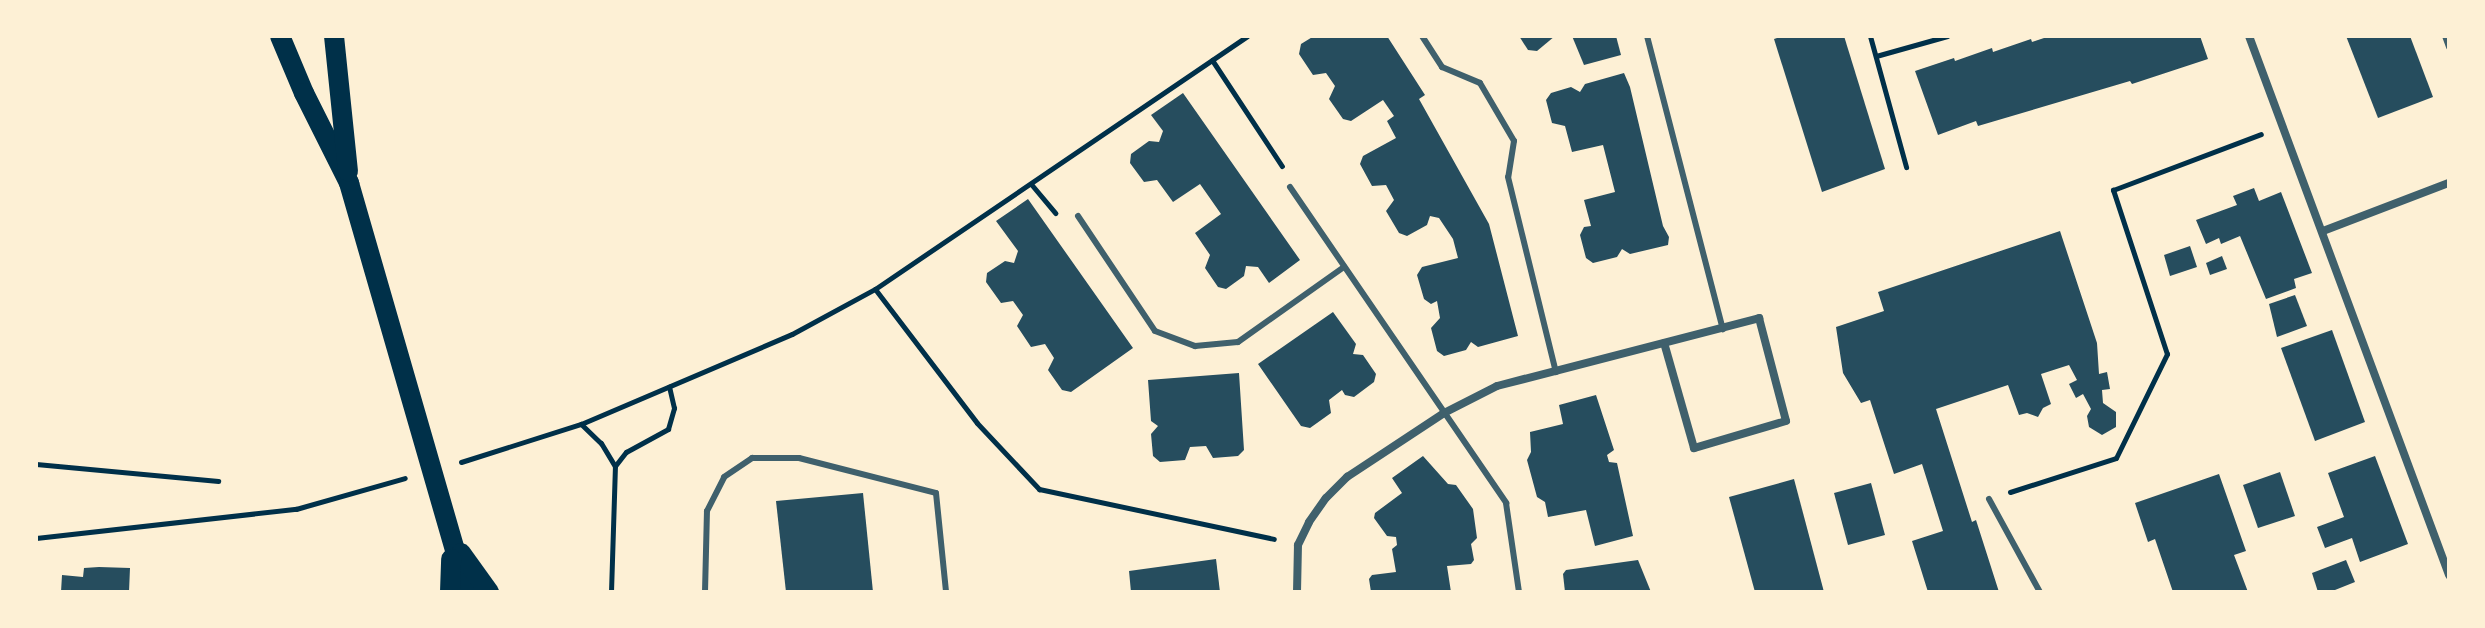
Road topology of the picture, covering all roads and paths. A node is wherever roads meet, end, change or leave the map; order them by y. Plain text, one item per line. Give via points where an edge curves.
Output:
1 (280, 36) edge
2 (334, 36) edge
3 (1247, 36) edge
4 (1422, 36) edge
5 (1647, 36) edge
6 (1870, 36) edge
7 (1947, 36) edge
8 (2249, 36) edge
9 (2445, 36) edge
10 (2449, 47) edge
11 (1876, 56) junction
12 (1212, 60) junction
13 (2284, 125) junction
14 (1906, 167) dead end
15 (349, 183) junction
16 (2449, 183) edge
17 (1031, 184) junction
18 (1290, 187) joint
19 (1078, 216) joint
20 (2323, 231) junction
21 (1344, 267) junction
22 (875, 289) junction
23 (1723, 329) junction
24 (1664, 343) junction
25 (1556, 372) junction
26 (669, 387) junction
27 (1444, 413) junction
28 (581, 424) junction
29 (539, 440) dead end
30 (36, 464) edge
31 (615, 466) junction
32 (218, 481) dead end
33 (1989, 499) joint
34 (296, 509) dead end
35 (36, 538) edge
36 (451, 539) junction
37 (1298, 545) junction
38 (2449, 575) edge
39 (450, 592) edge
40 (467, 592) edge
41 (489, 592) edge
42 (611, 592) edge
43 (705, 592) edge
44 (946, 592) edge
45 (1297, 592) edge
46 (1519, 592) edge
47 (2040, 592) edge

1 - 15 main road
2 - 15 main road
3 - 12 path
4 - 25 lane via 1442,67 1480,83 1514,141 1508,177
5 - 23 lane
6 - 11 path
7 - 11 path
8 - 13 street
9 - 10 lane
11 - 14 path
12 - 17 path
12 - 18 path via 1279,159
13 - 20 street
13 - 33 path via 2113,190 2167,354 2116,458
15 - 36 main road
16 - 20 street
17 - 19 path via 1052,213
17 - 22 path
18 - 21 lane
19 - 21 lane via 1155,331 1195,346 1238,342
20 - 38 street
21 - 27 lane
22 - 26 path via 792,334
22 - 37 path via 977,423 1039,489
23 - 24 street
23 - 24 street via 1759,318 1786,421 1694,448
24 - 25 street
25 - 27 street via 1497,386
26 - 28 path
26 - 31 path via 674,408 668,429 626,452
27 - 37 street via 1347,477 1318,510
27 - 46 lane via 1506,503
28 - 29 path
28 - 31 path
30 - 32 path
31 - 42 path
33 - 47 lane
34 - 35 path
36 - 39 main road
36 - 40 main road
36 - 41 main road
37 - 45 street
43 - 44 lane via 707,511 724,477 752,458 799,458 936,493

